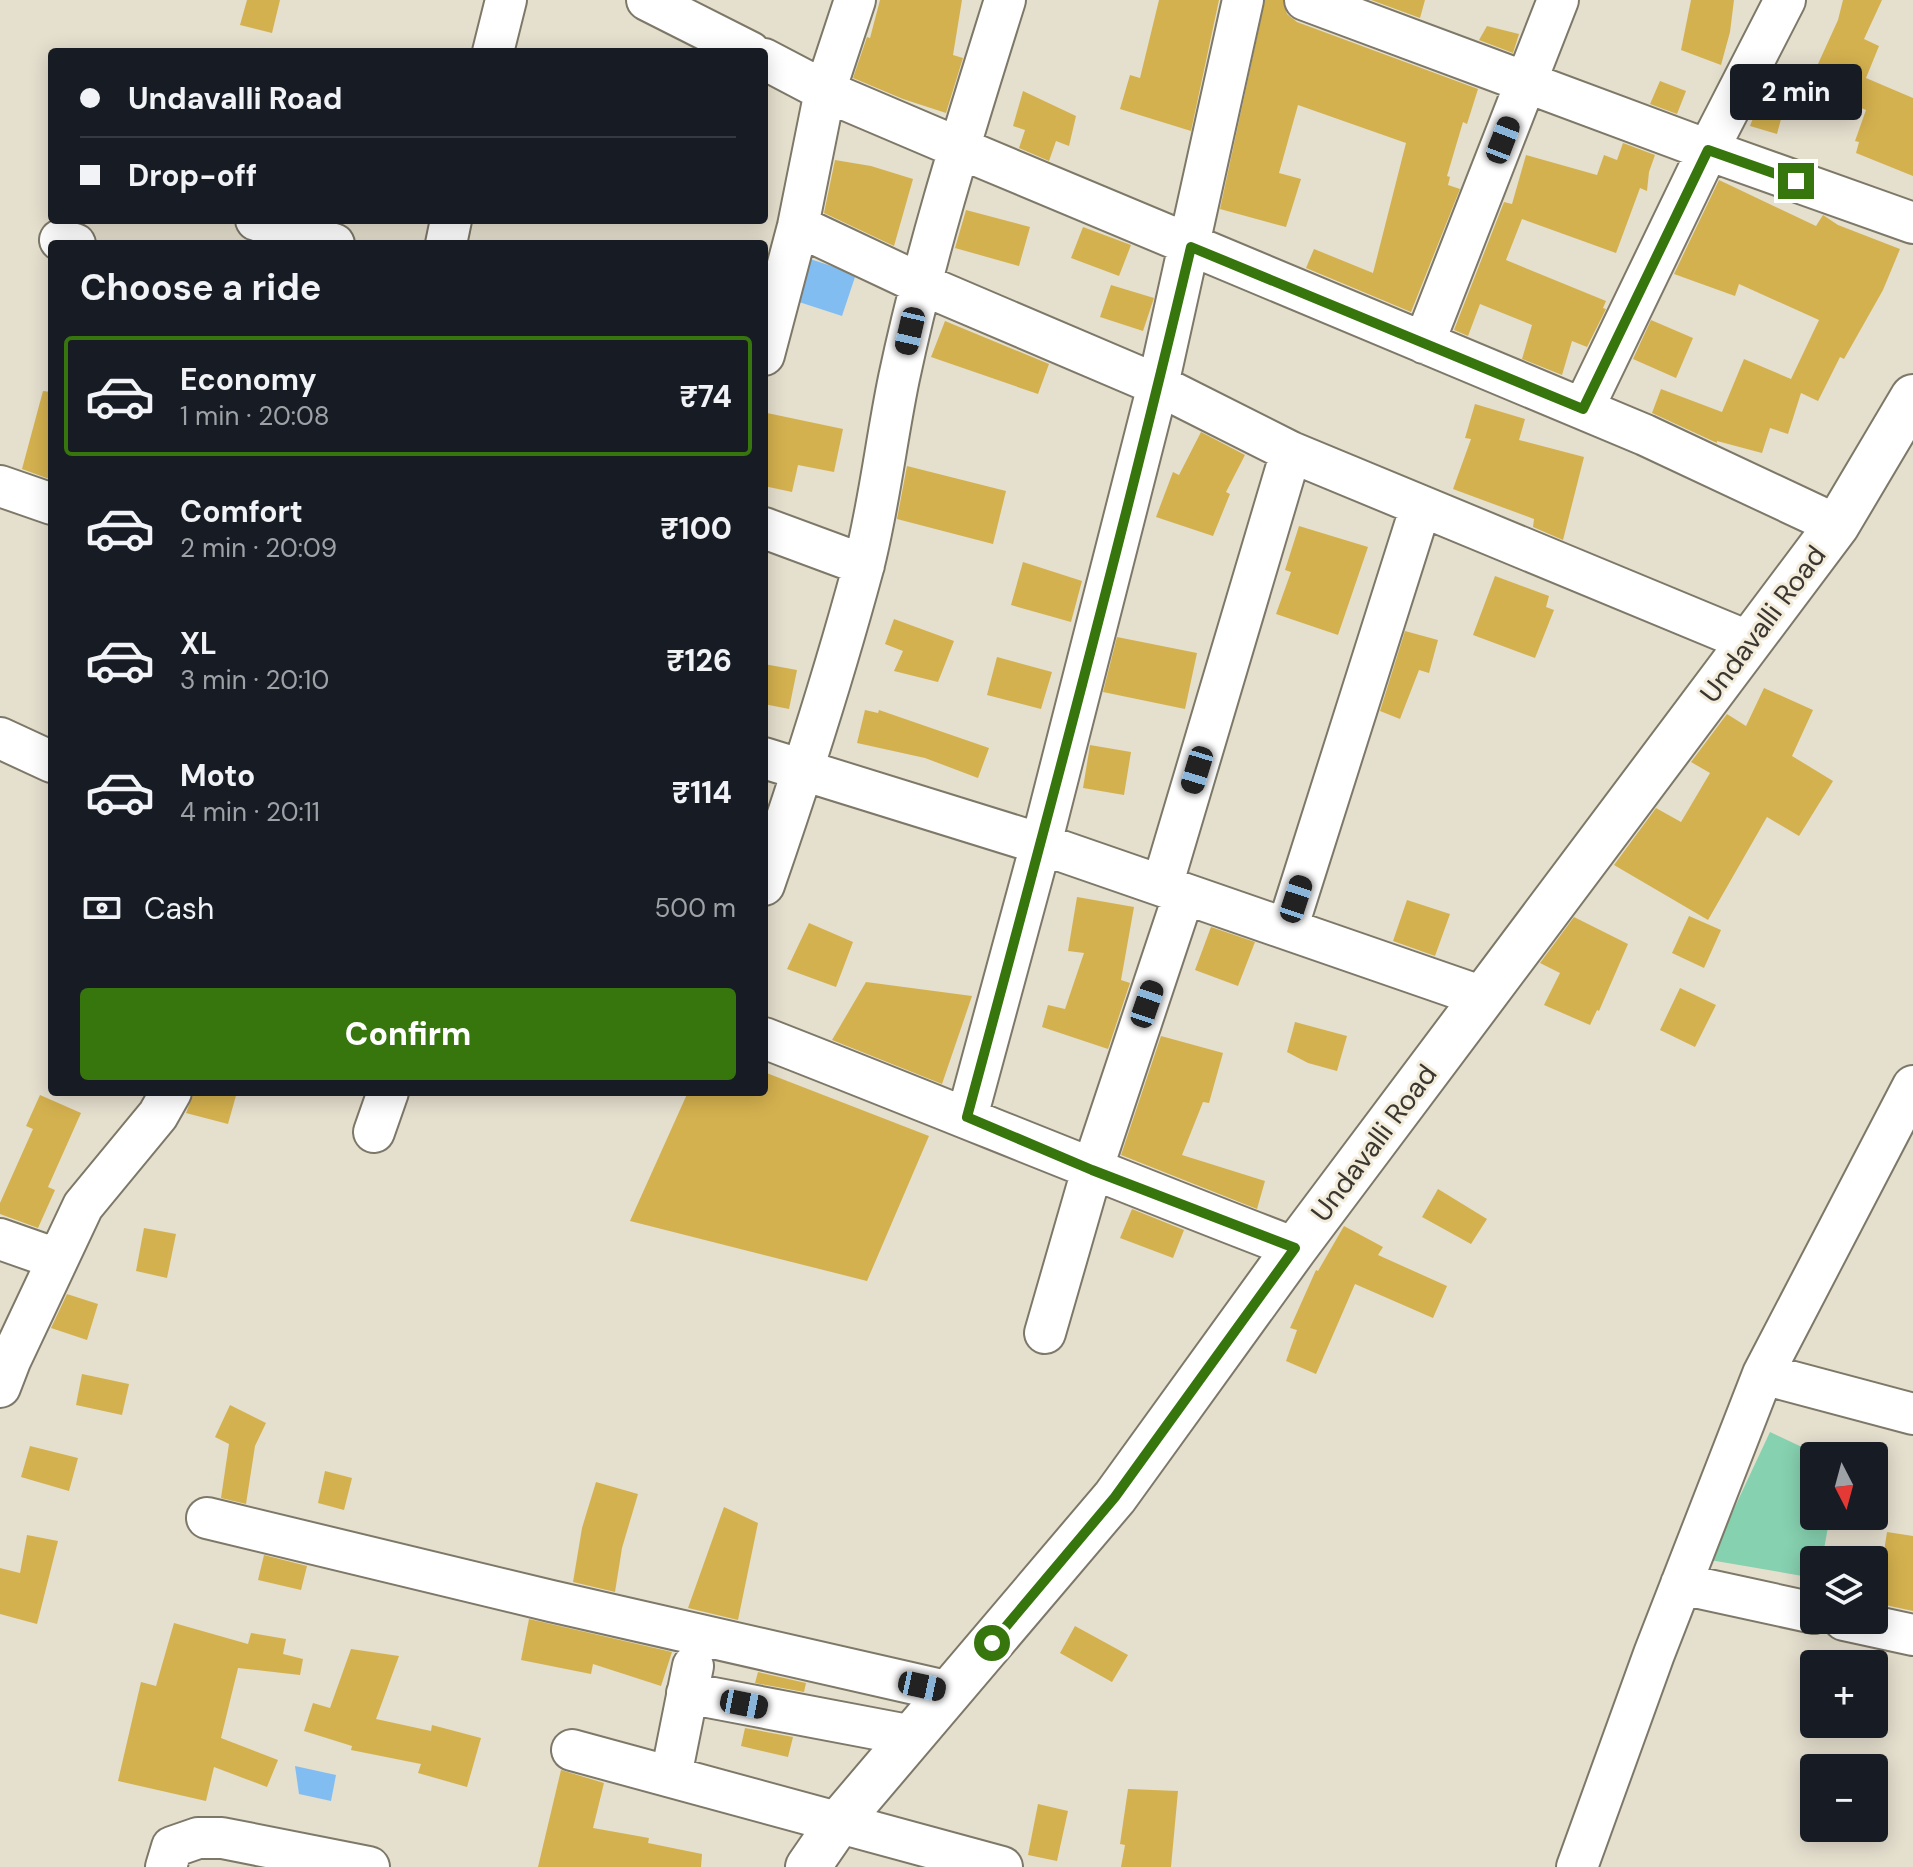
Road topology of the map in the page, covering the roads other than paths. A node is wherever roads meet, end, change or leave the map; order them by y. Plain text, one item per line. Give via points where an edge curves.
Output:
1 (506, 0) edge
2 (647, 0) edge
3 (855, 0) edge
4 (1005, 0) edge
5 (1243, 0) edge
6 (1305, 0) edge
7 (1558, 0) edge
8 (1785, 0) edge
9 (494, 48) edge
10 (742, 48) edge
11 (768, 61) edge
12 (1525, 82) junction
13 (825, 91) junction
14 (959, 148) junction
15 (1708, 150) junction
16 (1913, 223) edge
17 (269, 224) edge
18 (798, 226) junction
19 (321, 240) edge
20 (1191, 247) junction
21 (921, 284) junction
22 (768, 340) edge
23 (1424, 343) junction
24 (1158, 385) junction
25 (1913, 397) edge
26 (1583, 409) junction
27 (1291, 452) junction
28 (0, 486) edge
29 (48, 503) edge
30 (1421, 506) junction
31 (1837, 525) junction
32 (768, 529) edge
33 (864, 565) junction
34 (1750, 642) junction
35 (0, 738) edge
36 (768, 759) edge
37 (48, 760) edge
38 (803, 770) junction
39 (1041, 844) junction
40 (768, 873) edge
41 (1173, 890) junction
42 (1287, 929) junction
43 (1483, 997) junction
44 (768, 1040) edge
45 (1913, 1086) edge
46 (169, 1096) edge
47 (387, 1096) edge
48 (967, 1117) junction
49 (374, 1132) dead end
50 (1092, 1170) junction
51 (0, 1239) edge
52 (1295, 1248) junction
53 (57, 1259) junction
54 (1045, 1333) dead end
55 (1763, 1374) junction
56 (0, 1387) edge
57 (1913, 1414) edge
58 (207, 1518) dead end
59 (1681, 1584) junction
60 (1800, 1610) edge
61 (1888, 1630) edge
62 (699, 1635) junction
63 (1913, 1635) edge
64 (950, 1692) junction
65 (687, 1693) junction
66 (913, 1736) junction
67 (572, 1750) dead end
68 (671, 1776) junction
69 (839, 1822) junction
70 (257, 1856) edge
71 (166, 1867) edge
72 (369, 1867) edge
73 (808, 1867) edge
74 (1002, 1867) edge
75 (1577, 1867) edge

1 - 9 street
2 - 10 street
3 - 13 street
4 - 14 street
5 - 20 street
6 - 12 street
7 - 12 street
8 - 15 street
11 - 13 street
12 - 15 street
12 - 23 street
13 - 14 street
13 - 18 street
14 - 20 street
14 - 21 street
15 - 16 street
15 - 26 street
17 - 19 street
18 - 21 street
18 - 22 street
20 - 23 street
20 - 24 street
21 - 24 street
21 - 33 street
23 - 26 street
24 - 27 street
24 - 39 street
25 - 31 main road, Undavalli Road
26 - 31 street
27 - 30 street
27 - 41 street
28 - 29 street
30 - 34 street
30 - 42 street
31 - 34 main road, Undavalli Road
32 - 33 street
33 - 38 street
34 - 43 main road, Undavalli Road
35 - 37 street
36 - 38 street
38 - 39 street
38 - 40 street
39 - 41 street
39 - 48 street
41 - 42 street
41 - 50 street
42 - 43 street
43 - 52 main road, Undavalli Road
44 - 48 street
45 - 55 street
46 - 53 street via 83,1206
47 - 49 street
48 - 50 street
50 - 52 street
50 - 54 street
51 - 53 street
52 - 64 main road, Undavalli Road via 1115,1497
53 - 56 street
55 - 57 street
55 - 59 street
58 - 62 street
59 - 60 street
59 - 75 street
61 - 63 street
62 - 64 street
62 - 65 street
64 - 66 main road, Undavalli Road
65 - 66 street
65 - 68 street
66 - 69 main road, Undavalli Road
67 - 68 street
68 - 69 street
69 - 73 main road, Undavalli Road
69 - 74 street
70 - 71 street via 222,1838 198,1838 172,1847
70 - 72 street

